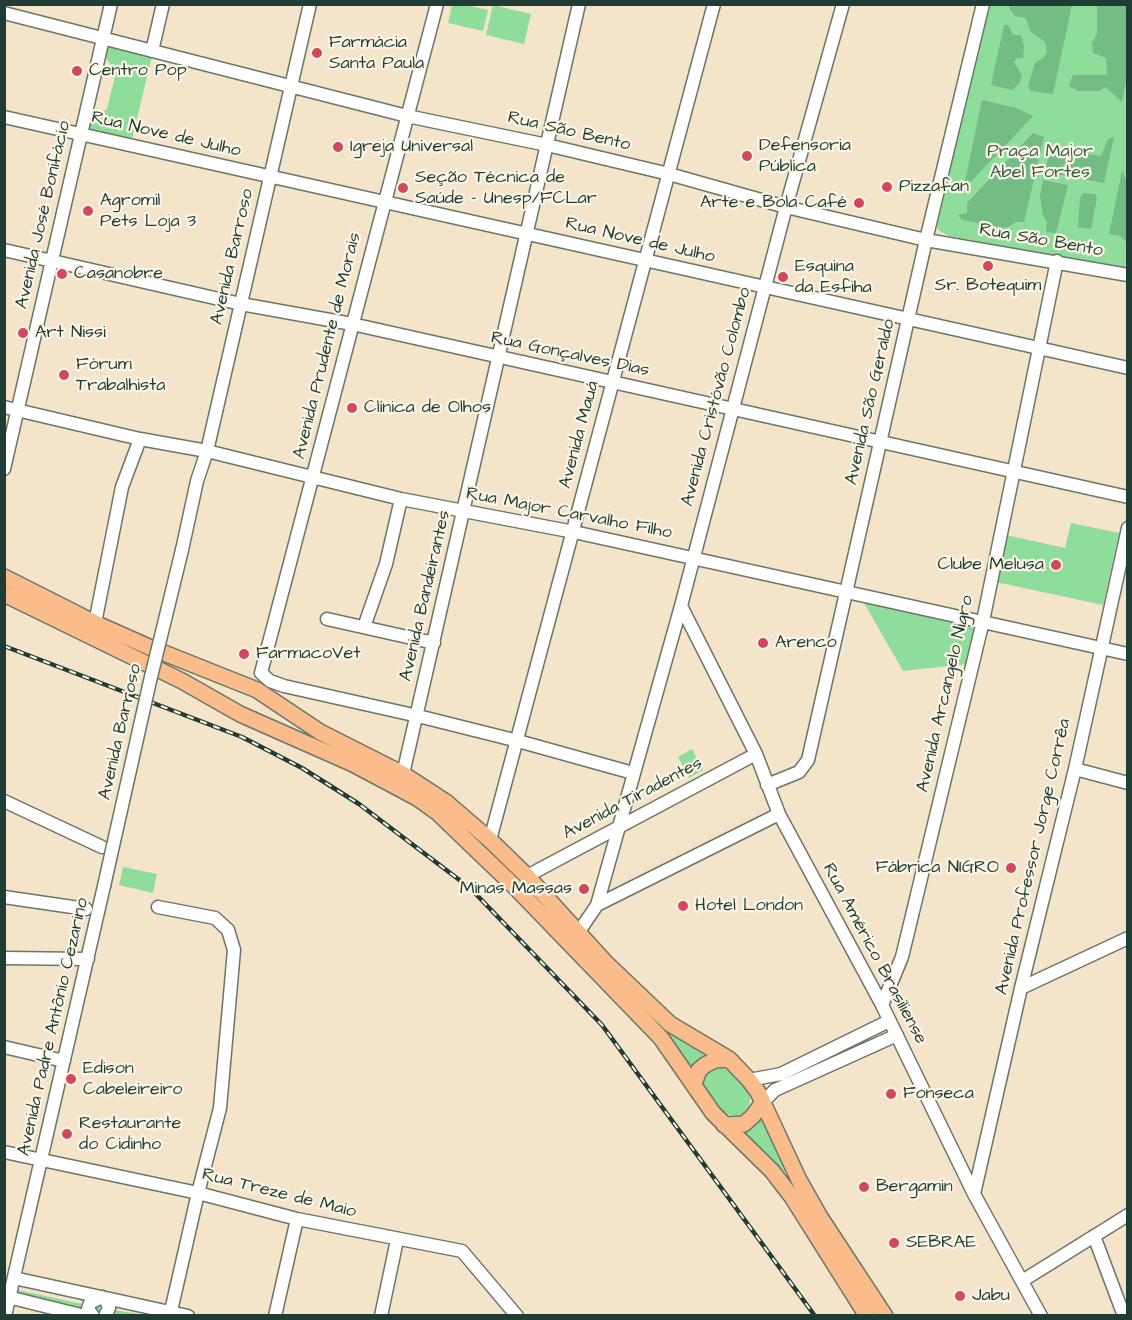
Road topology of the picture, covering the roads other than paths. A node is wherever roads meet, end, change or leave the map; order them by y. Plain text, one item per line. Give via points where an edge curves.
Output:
1 (111, 4) edge
2 (163, 4) edge
3 (310, 4) edge
4 (437, 4) edge
5 (579, 4) edge
6 (714, 4) edge
7 (843, 4) edge
8 (982, 4) edge
9 (4, 13) edge
10 (103, 40) junction
11 (152, 51) junction
12 (291, 87) junction
13 (407, 116) junction
14 (4, 117) edge
15 (82, 134) junction
16 (547, 145) junction
17 (669, 174) junction
18 (270, 177) junction
19 (384, 202) junction
20 (786, 207) junction
21 (526, 234) junction
22 (926, 240) junction
23 (4, 250) edge
24 (51, 260) junction
25 (645, 260) junction
26 (1057, 261) junction
27 (1128, 275) edge
28 (765, 288) junction
29 (241, 304) junction
30 (908, 321) junction
31 (352, 324) junction
32 (1039, 349) junction
33 (498, 358) junction
34 (1128, 368) edge
35 (613, 383) junction
36 (11, 409) edge
37 (732, 409) junction
38 (140, 439) junction
39 (881, 442) junction
40 (190, 448) junction
41 (207, 451) junction
42 (4, 469) edge
43 (1013, 472) junction
44 (313, 477) junction
45 (197, 481) junction
46 (1128, 497) edge
47 (401, 499) junction
48 (463, 512) junction
49 (1128, 528) edge
50 (574, 532) junction
51 (694, 558) junction
52 (4, 577) edge
53 (847, 592) junction
54 (4, 594) edge
55 (681, 606) junction
56 (327, 619) dead end
57 (982, 621) junction
58 (95, 623) junction
59 (364, 627) junction
60 (434, 643) junction
61 (1100, 647) junction
62 (1128, 654) edge
63 (261, 673) junction
64 (239, 683) junction
65 (291, 688) junction
66 (273, 702) junction
67 (229, 708) junction
68 (418, 716) junction
69 (252, 719) junction
70 (518, 741) junction
71 (756, 754) junction
72 (1075, 769) junction
73 (633, 773) junction
74 (403, 774) junction
75 (1128, 783) edge
76 (767, 784) junction
77 (4, 801) edge
78 (779, 814) junction
79 (618, 828) junction
80 (490, 840) junction
81 (102, 847) dead end
82 (527, 876) junction
83 (104, 886) joint
84 (4, 897) edge
85 (597, 905) junction
86 (158, 906) dead end
87 (86, 909) dead end
88 (578, 933) junction
89 (1128, 938) edge
90 (902, 957) junction
91 (4, 958) edge
92 (88, 959) junction
93 (871, 986) junction
94 (1021, 988) junction
95 (882, 1005) junction
96 (890, 1021) junction
97 (897, 1035) junction
98 (4, 1047) edge
99 (830, 1058) junction
100 (729, 1059) junction
101 (64, 1061) junction
102 (749, 1080) junction
103 (694, 1084) junction
104 (763, 1102) junction
105 (724, 1125) junction
106 (4, 1152) edge
107 (41, 1161) junction
108 (198, 1192) junction
109 (974, 1194) junction
110 (1128, 1215) edge
111 (297, 1219) junction
112 (1094, 1236) junction
113 (397, 1240) junction
114 (14, 1278) junction
115 (1022, 1281) junction
116 (7, 1297) edge
117 (102, 1297) junction
118 (162, 1311) edge
119 (5, 1316) edge
120 (85, 1316) edge
121 (93, 1316) edge
122 (105, 1316) edge
123 (188, 1316) edge
124 (275, 1316) edge
125 (381, 1316) edge
126 (517, 1316) edge
127 (867, 1316) edge
128 (885, 1316) edge
129 (1041, 1316) edge
130 (1124, 1316) edge

1 - 10 street, Avenida José Bonifácio
2 - 11 street
3 - 12 street, Avenida Barroso
4 - 13 street, Avenida Prudente de Morais
5 - 16 street, Avenida Bandeirantes
6 - 17 street, Avenida Mauá
7 - 20 street, Avenida Cristóvão Colombo
8 - 22 street, Avenida São Geraldo
9 - 10 street, Rua São Bento
10 - 11 street, Rua São Bento
10 - 15 street, Avenida José Bonifácio
11 - 12 street, Rua São Bento
12 - 13 street, Rua São Bento
12 - 18 street, Avenida Barroso
13 - 16 street, Rua São Bento
13 - 19 street, Avenida Prudente de Morais
14 - 15 street, Rua Nove de Julho
15 - 18 street, Rua Nove de Julho
15 - 24 street, Avenida José Bonifácio
16 - 17 street, Rua São Bento
16 - 21 street, Avenida Bandeirantes
17 - 20 street, Rua São Bento
17 - 25 street, Avenida Mauá
18 - 19 street, Rua Nove de Julho
18 - 29 street, Avenida Barroso
19 - 21 street, Rua Nove de Julho
19 - 31 street, Avenida Prudente de Morais
20 - 22 street, Rua São Bento
20 - 28 street, Avenida Cristóvão Colombo
21 - 25 street, Rua Nove de Julho
21 - 33 street, Avenida Bandeirantes
22 - 26 street, Rua São Bento
22 - 30 street, Avenida São Geraldo
23 - 24 street, Rua Gonçalves Dias
24 - 29 street, Rua Gonçalves Dias
24 - 36 street, Avenida José Bonifácio
25 - 28 street, Rua Nove de Julho
25 - 35 street, Avenida Mauá
26 - 27 street, Rua São Bento
26 - 32 street, Avenida Arcangelo Nigro
28 - 30 street, Rua Nove de Julho
28 - 37 street, Avenida Cristóvão Colombo
29 - 31 street, Rua Gonçalves Dias
29 - 41 street, Avenida Barroso
30 - 32 street, Rua Nove de Julho
30 - 39 street, Avenida São Geraldo
31 - 33 street, Rua Gonçalves Dias
31 - 44 street, Avenida Prudente de Morais
32 - 34 street, Rua Nove de Julho
32 - 43 street, Avenida Arcangelo Nigro
33 - 35 street, Rua Gonçalves Dias
33 - 48 street, Avenida Bandeirantes
35 - 37 street, Rua Gonçalves Dias
35 - 50 street, Avenida Mauá
36 - 38 street, Rua Major Carvalho Filho
36 - 42 street, Avenida José Bonifácio
37 - 39 street, Rua Gonçalves Dias
37 - 51 street, Avenida Cristóvão Colombo
38 - 40 street, Rua Major Carvalho Filho
38 - 58 street via 122,486
39 - 43 street, Rua Gonçalves Dias
39 - 53 street, Avenida São Geraldo
40 - 41 street, Rua Major Carvalho Filho
40 - 45 street, Avenida Barroso
41 - 44 street, Rua Major Carvalho Filho
41 - 45 street, Avenida Barroso
43 - 46 street, Rua Gonçalves Dias
43 - 57 street, Avenida Arcangelo Nigro
44 - 47 street, Rua Major Carvalho Filho
44 - 63 street, Avenida Prudente de Morais
45 - 83 street, Avenida Barroso, bridge
47 - 48 street, Rua Major Carvalho Filho
47 - 59 street via 386,564
48 - 50 street, Rua Major Carvalho Filho
48 - 60 street, Avenida Bandeirantes
49 - 61 street, Avenida Professor Jorge Corrêa
50 - 51 street, Rua Major Carvalho Filho
50 - 70 street, Avenida Mauá
51 - 53 street, Rua Major Carvalho Filho
51 - 55 street, Avenida Cristóvão Colombo
52 - 58 main road
53 - 57 street, Rua Major Carvalho Filho
53 - 76 street, Avenida São Geraldo via 808,760 799,772
54 - 67 main road
55 - 71 street, Rua Américo Brasiliense
55 - 73 street, Avenida Cristóvão Colombo
56 - 59 street
57 - 61 street, Rua Major Carvalho Filho
57 - 90 street, Avenida Arcangelo Nigro
58 - 64 main road
59 - 60 street
60 - 68 street, Avenida Bandeirantes
61 - 62 street, Rua Major Carvalho Filho
61 - 72 street, Avenida Professor Jorge Corrêa
63 - 64 street
63 - 65 street via 270,681
64 - 66 main road
64 - 67 main road via 232,690
65 - 66 street
65 - 68 street
66 - 69 main road
66 - 74 main road via 320,732
67 - 69 main road
68 - 70 street
68 - 74 street, Avenida Bandeirantes
69 - 103 main road via 353,764 438,813 638,1013
70 - 73 street
70 - 80 street, Avenida Mauá
71 - 76 street, Rua Américo Brasiliense
71 - 79 street, Avenida Tiradentes
72 - 75 street
72 - 94 street, Avenida Professor Jorge Corrêa
73 - 79 street, Avenida Cristóvão Colombo
74 - 80 main road via 446,802
76 - 78 street, Rua Américo Brasiliense
77 - 81 street
78 - 85 street
78 - 93 street, Rua Américo Brasiliense
79 - 82 street, Avenida Tiradentes
79 - 85 street, Avenida Cristóvão Colombo
80 - 82 main road
82 - 88 main road
83 - 92 street, Avenida Padre Antônio Cezarino
84 - 87 street
85 - 88 street, Avenida Cristóvão Colombo
86 - 108 street via 215,918 228,930 234,950 220,1108
88 - 100 main road via 670,1024
89 - 94 street
90 - 93 street, Avenida Arcangelo Nigro via 890,975
90 - 95 street, Avenida Arcangelo Nigro
91 - 92 street
92 - 101 street, Avenida Padre Antônio Cezarino
93 - 95 street, Rua Américo Brasiliense
94 - 109 street, Avenida Professor Jorge Corrêa
95 - 96 street, Rua Américo Brasiliense
96 - 97 street, Rua Américo Brasiliense
96 - 99 street
97 - 99 street
97 - 109 street, Rua Américo Brasiliense
98 - 101 street
99 - 102 street
99 - 104 street via 775,1090
100 - 102 main road
100 - 103 main road via 705,1065
101 - 107 street, Avenida Padre Antônio Cezarino
102 - 104 main road
103 - 105 main road
104 - 105 main road via 744,1124
104 - 128 main road via 820,1217
105 - 127 main road via 792,1197
106 - 107 street, Rua Treze de Maio
107 - 108 street, Rua Treze de Maio
107 - 114 street, Avenida Padre Antônio Cezarino
108 - 111 street, Rua Treze de Maio
108 - 118 street
109 - 115 street, Rua Américo Brasiliense
110 - 112 street
111 - 113 street, Rua Treze de Maio
111 - 124 street
112 - 115 street
112 - 130 street
113 - 125 street
113 - 126 street, Rua Treze de Maio via 462,1251
114 - 116 street, Avenida Padre Antônio Cezarino
114 - 117 street
115 - 129 street, Rua Américo Brasiliense
116 - 119 street, Avenida Padre Antônio Cezarino
116 - 120 street
117 - 118 street
117 - 121 street via 90,1303 88,1309
117 - 122 street via 109,1308
118 - 123 street

